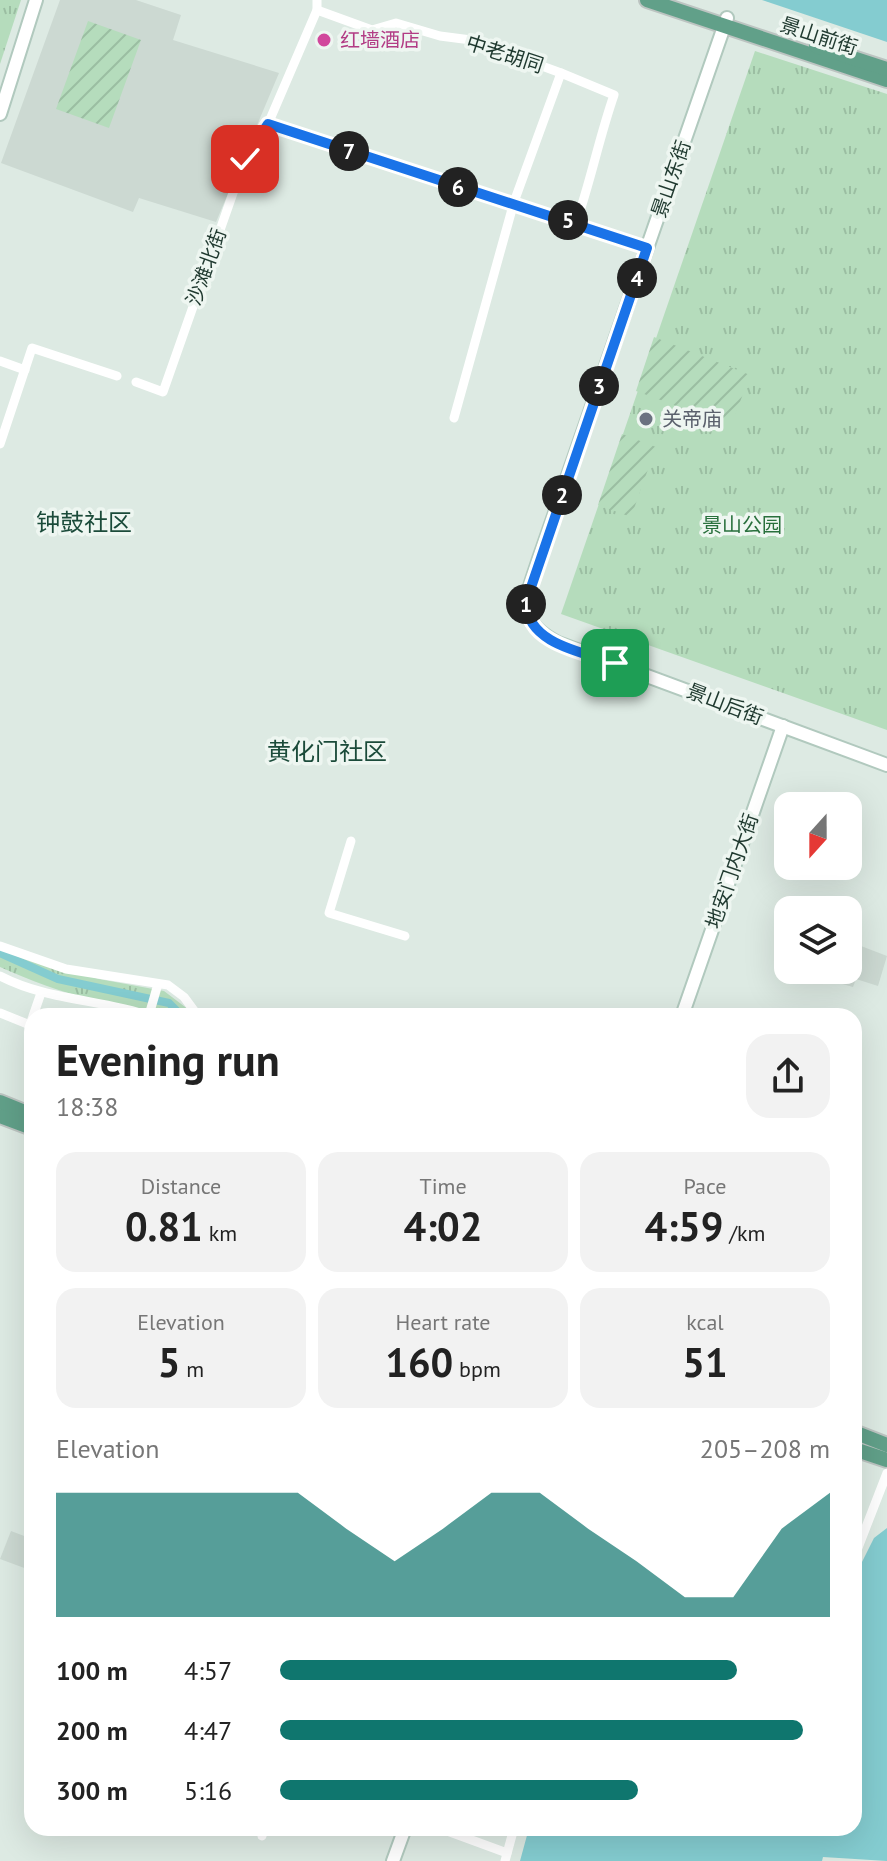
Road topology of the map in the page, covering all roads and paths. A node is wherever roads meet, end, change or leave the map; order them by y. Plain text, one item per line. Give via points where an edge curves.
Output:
1 (36, 0) edge
2 (647, 0) edge
3 (675, 0) edge
4 (317, 5) edge
5 (725, 22) junction
6 (887, 69) edge
7 (561, 73) junction
8 (887, 80) edge
9 (0, 114) edge
10 (268, 124) junction
11 (514, 202) junction
12 (576, 223) junction
13 (647, 248) junction
14 (0, 361) edge
15 (25, 370) junction
16 (117, 376) dead end
17 (136, 382) dead end
18 (454, 418) dead end
19 (0, 444) edge
20 (527, 615) joint
21 (783, 726) junction
22 (887, 765) edge
23 (351, 841) dead end
24 (405, 936) dead end
25 (0, 946) edge
26 (0, 976) edge
27 (158, 984) junction
28 (41, 993) junction
29 (36, 1008) edge
30 (112, 1008) edge
31 (152, 1008) edge
32 (192, 1008) edge
33 (685, 1008) edge
34 (0, 1013) edge
35 (24, 1018) edge
36 (0, 1102) edge
37 (24, 1112) edge
38 (0, 1116) edge
39 (24, 1125) edge
40 (862, 1435) edge
41 (887, 1445) edge
42 (862, 1452) edge
43 (887, 1460) edge
44 (887, 1473) edge
45 (862, 1537) edge
46 (402, 1836) edge
47 (457, 1836) edge
48 (512, 1836) edge
49 (506, 1857) edge
50 (393, 1861) edge

1 - 9 street
2 - 5 main road, 景山前街
3 - 5 main road, 景山前街
4 - 7 street, 中老胡同 via 372,30 396,23 471,40
4 - 10 street, 沙滩北街
5 - 6 main road, 景山前街
5 - 8 main road, 景山前街
5 - 13 street, 景山东街
7 - 11 street, 中老胡同
7 - 12 street via 614,95
10 - 11 street
10 - 17 street, 沙滩北街 via 245,159 163,392
11 - 12 street
11 - 18 street, 中老胡同
12 - 13 street
13 - 20 street, 景山东街 via 529,591
14 - 15 street
15 - 16 street via 32,348
15 - 19 street
20 - 21 street, 景山后街 via 532,626 558,643
21 - 22 street, 景山后街
21 - 33 street, 地安门内大街
23 - 24 street via 329,913
25 - 27 street via 66,969
26 - 28 street
27 - 31 street
27 - 32 street via 168,985
28 - 29 street
28 - 30 street
34 - 35 street
36 - 37 main road
38 - 39 main road
40 - 41 main road
42 - 43 main road
44 - 45 street
46 - 50 street
47 - 49 street
48 - 49 street

